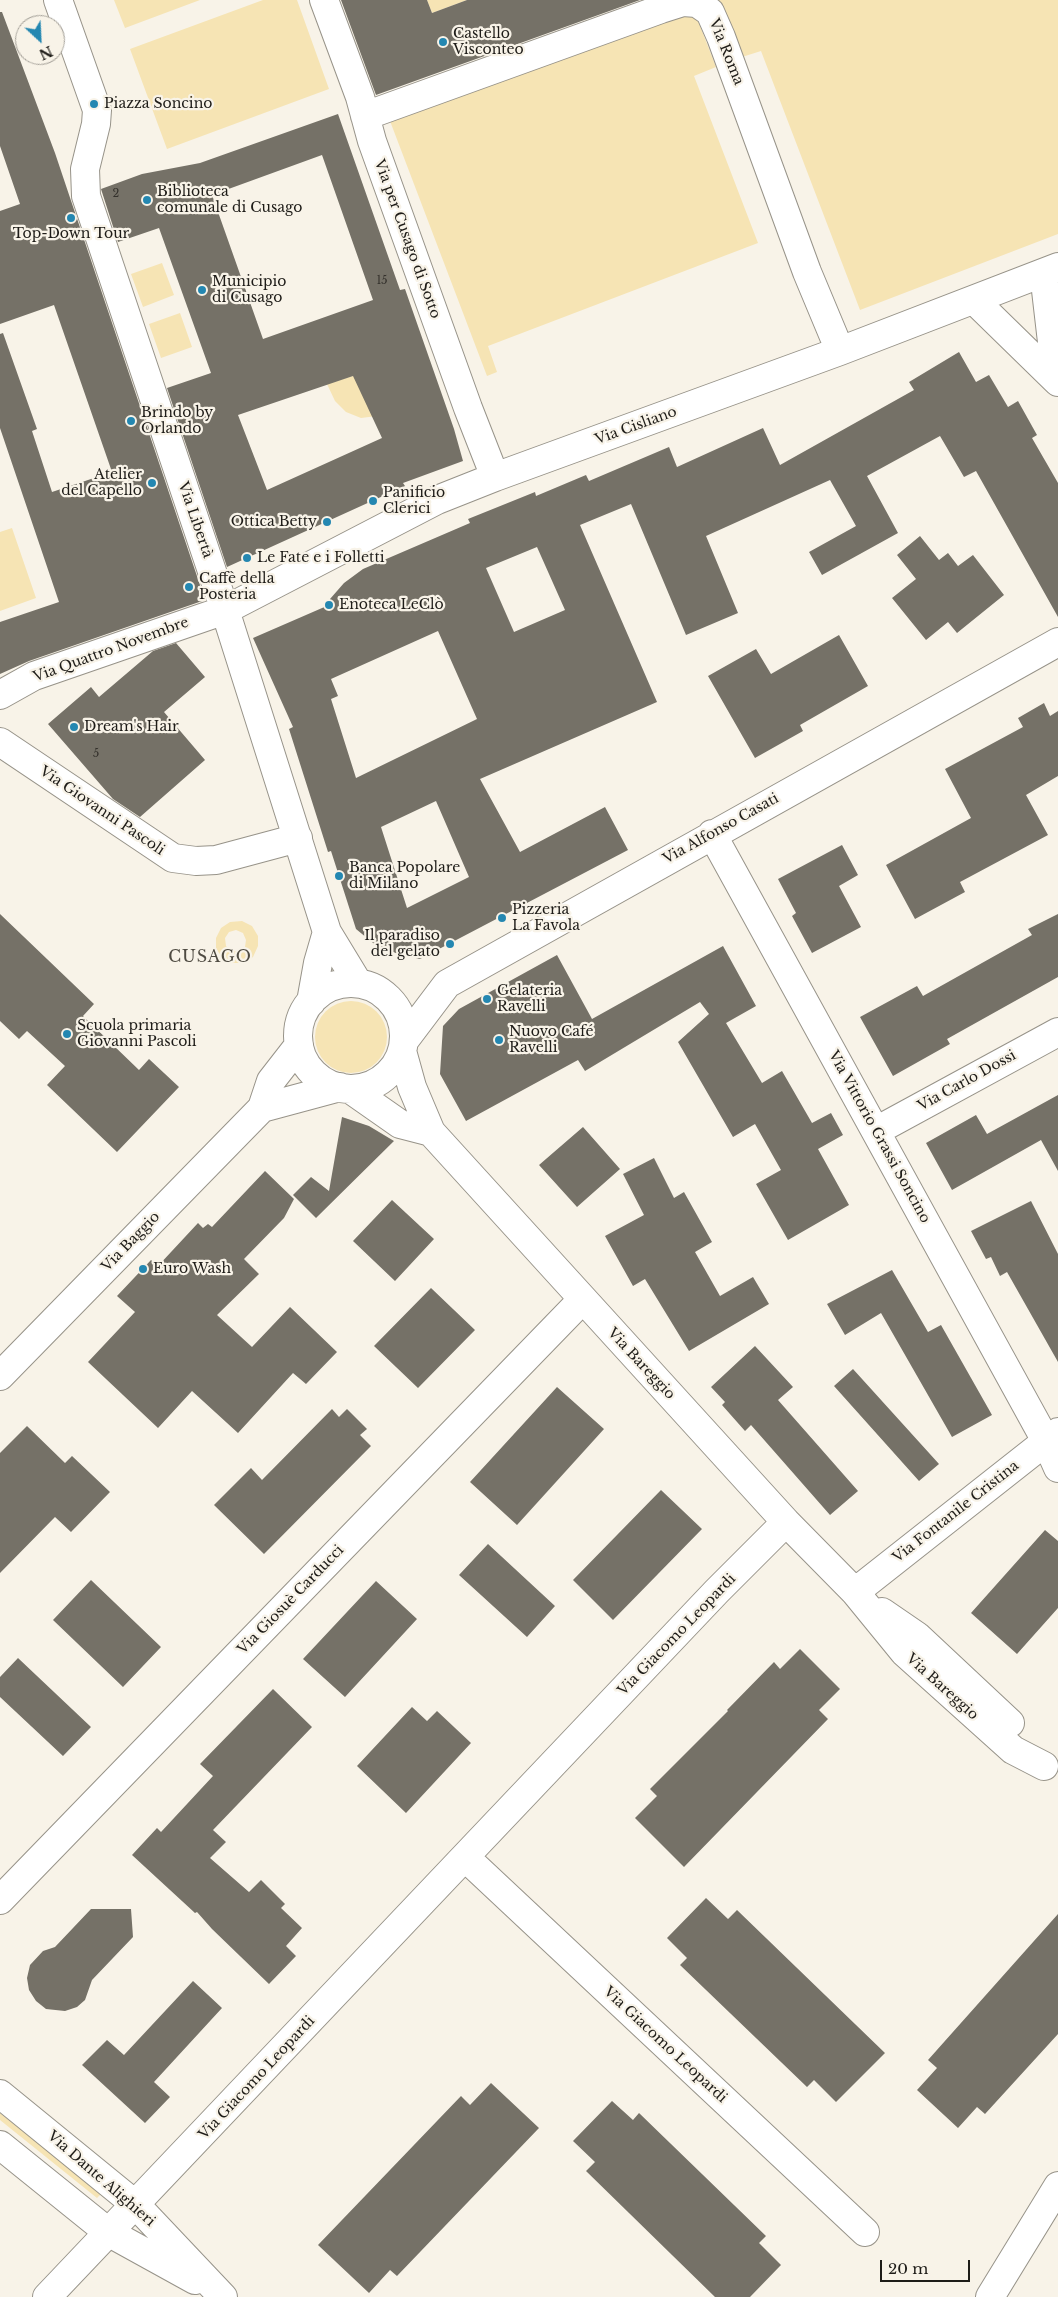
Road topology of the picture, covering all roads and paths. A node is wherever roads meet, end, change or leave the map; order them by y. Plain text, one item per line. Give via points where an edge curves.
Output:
1 (58, 0) edge
2 (324, 0) edge
3 (362, 107) junction
4 (1051, 270) edge
5 (974, 300) junction
6 (840, 352) junction
7 (1058, 361) edge
8 (1058, 382) edge
9 (495, 477) junction
10 (225, 610) junction
11 (1058, 642) edge
12 (0, 695) edge
13 (0, 742) edge
14 (712, 834) junction
15 (298, 838) junction
16 (327, 932) junction
17 (358, 983) junction
18 (311, 1002) junction
19 (1058, 1032) edge
20 (300, 1046) junction
21 (403, 1046) junction
22 (345, 1088) junction
23 (262, 1108) junction
24 (876, 1130) junction
25 (430, 1132) junction
26 (582, 1300) junction
27 (0, 1376) edge
28 (1052, 1436) edge
29 (1058, 1468) edge
30 (786, 1522) junction
31 (855, 1592) junction
32 (1051, 1772) edge
33 (466, 1858) junction
34 (0, 1900) edge
35 (0, 2094) edge
36 (0, 2145) edge
37 (1058, 2186) edge
38 (136, 2205) junction
39 (108, 2232) junction
40 (865, 2232) dead end
41 (220, 2294) edge
42 (47, 2297) edge
43 (990, 2297) edge

1 - 10 street, Via Libertà via 97,110 85,169 86,196
2 - 3 street, Via per Cusago di Sotto
3 - 6 street, Via Roma via 660,9 683,2 697,4 710,12 721,37 807,272
3 - 9 street, Via per Cusago di Sotto
4 - 5 street, Via Cisliano
4 - 7 street via 1052,342
5 - 6 street, Via Cisliano
5 - 8 street
6 - 9 street, Via Cisliano
9 - 10 street, Via Cisliano via 437,500
10 - 12 street, Via Quattro Novembre via 34,676
10 - 15 street, Via Libertà
11 - 14 street, Via Alfonso Casati
13 - 15 street, Via Giovanni Pascoli via 173,858 216,860
14 - 21 street, Via Alfonso Casati via 447,984
14 - 24 street, Via Vittorio Grassi Soncino
15 - 16 street, Via Libertà
16 - 17 street, Via Libertà
16 - 18 street
17 - 18 street via 330,987
17 - 21 street via 374,988 395,1006 403,1023
18 - 20 street via 301,1021
19 - 24 street, Via Carlo Dossi
20 - 22 street via 304,1060 313,1072 328,1083
20 - 23 street, Via Baggio via 271,1082
21 - 22 street via 394,1067 381,1079 368,1086
21 - 25 street, Via Bareggio via 412,1087
22 - 23 street
22 - 25 street via 400,1124
23 - 27 street, Via Baggio
24 - 28 street, Via Vittorio Grassi Soncino
25 - 26 street, Via Bareggio
26 - 30 street, Via Bareggio
26 - 34 street, Via Giosuè Carducci
28 - 29 street, Via Vittorio Grassi Soncino
28 - 31 street, Via Fontanile Cristina
30 - 31 street, Via Bareggio
30 - 33 street, Via Giacomo Leopardi via 717,1590
31 - 32 street, Via Bareggio via 904,1652 1013,1750
33 - 38 street, Via Giacomo Leopardi
33 - 40 street, Via Giacomo Leopardi
35 - 38 street, Via Dante Alighieri
36 - 39 street, Via Dante Alighieri
37 - 43 street
38 - 39 street, Via Giacomo Leopardi
38 - 41 street, Via Dante Alighieri
39 - 41 street, Via Dante Alighieri
39 - 42 street, Via Giacomo Leopardi

